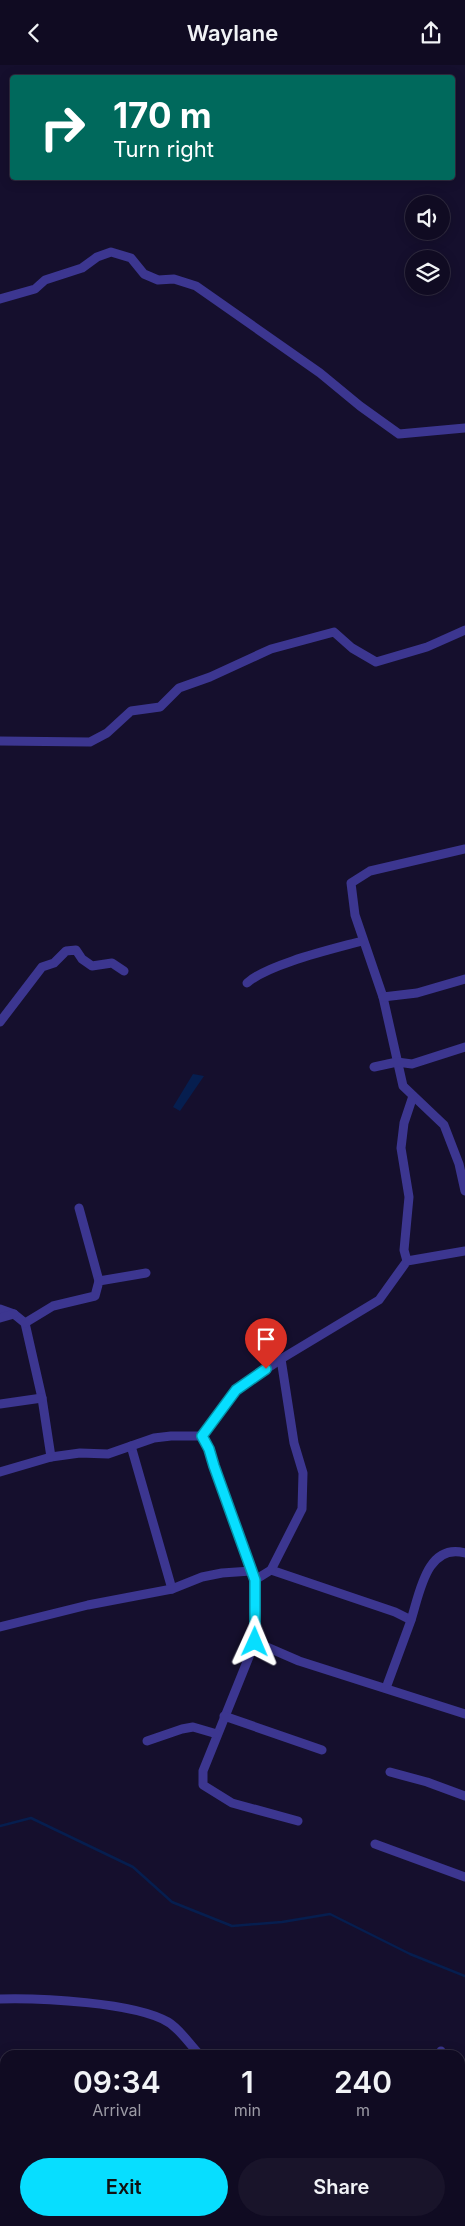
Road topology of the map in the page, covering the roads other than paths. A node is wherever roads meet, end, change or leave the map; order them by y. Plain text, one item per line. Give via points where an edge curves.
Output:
1 (0, 299) edge
2 (465, 428) edge
3 (465, 630) edge
4 (0, 741) edge
5 (465, 849) edge
6 (362, 941) junction
7 (124, 971) dead end
8 (465, 979) edge
9 (247, 983) dead end
10 (383, 997) junction
11 (0, 1022) edge
12 (465, 1047) edge
13 (397, 1062) junction
14 (374, 1067) dead end
15 (413, 1096) junction
16 (465, 1191) edge
17 (80, 1208) dead end
18 (465, 1251) edge
19 (407, 1261) junction
20 (146, 1273) dead end
21 (99, 1281) junction
22 (0, 1309) edge
23 (14, 1314) junction
24 (0, 1319) edge
25 (25, 1323) junction
26 (281, 1359) junction
27 (42, 1398) junction
28 (0, 1404) edge
29 (202, 1436) junction
30 (131, 1446) junction
31 (52, 1457) junction
32 (0, 1472) edge
33 (465, 1553) edge
34 (271, 1570) junction
35 (251, 1571) junction
36 (255, 1580) junction
37 (172, 1589) junction
38 (411, 1620) junction
39 (0, 1627) edge
40 (255, 1642) junction
41 (386, 1688) junction
42 (465, 1714) edge
43 (224, 1716) junction
44 (217, 1734) junction
45 (147, 1741) dead end
46 (322, 1750) dead end
47 (390, 1772) dead end
48 (465, 1796) edge
49 (298, 1821) dead end
50 (375, 1844) dead end
51 (465, 1877) edge
52 (0, 1999) edge
53 (195, 2050) edge

1 - 2 street via 35,289 45,280 82,268 110,252 131,259 144,274 158,280 174,279 196,286 320,373 399,434
3 - 4 street via 427,647 376,662 352,649 334,632 271,649 178,688 160,707 132,711 107,733 90,742
5 - 6 street via 370,871 351,883
6 - 9 street via 286,964
6 - 10 street
7 - 11 street via 112,963 92,965 82,959 76,949 66,951 54,963 42,967
8 - 10 street via 417,993
10 - 13 street
12 - 13 street via 412,1064
13 - 14 street
13 - 15 street via 403,1085
15 - 16 street via 444,1125
15 - 19 street via 404,1123 401,1148 409,1197 404,1251
17 - 21 street
18 - 19 street
19 - 26 street via 379,1300
20 - 21 street
21 - 25 street via 95,1296 53,1306
22 - 23 street
23 - 24 street
23 - 25 street
25 - 27 street
26 - 29 street via 236,1390
26 - 34 street via 294,1443 304,1473 302,1509
27 - 28 street
27 - 31 street
29 - 30 street via 171,1436
29 - 35 street
30 - 31 street via 108,1454
30 - 37 street
31 - 32 street
33 - 38 street via 445,1553 426,1571
34 - 36 street
34 - 38 street
35 - 36 street
35 - 37 street via 202,1577
36 - 40 street
37 - 39 street
38 - 41 street
40 - 41 street via 298,1661
40 - 43 street
41 - 42 street
43 - 44 street
43 - 46 street
44 - 45 street via 194,1727
44 - 49 street via 203,1771 204,1785 232,1803
47 - 48 street
50 - 51 street
52 - 53 street via 102,2005 136,2011 168,2022

